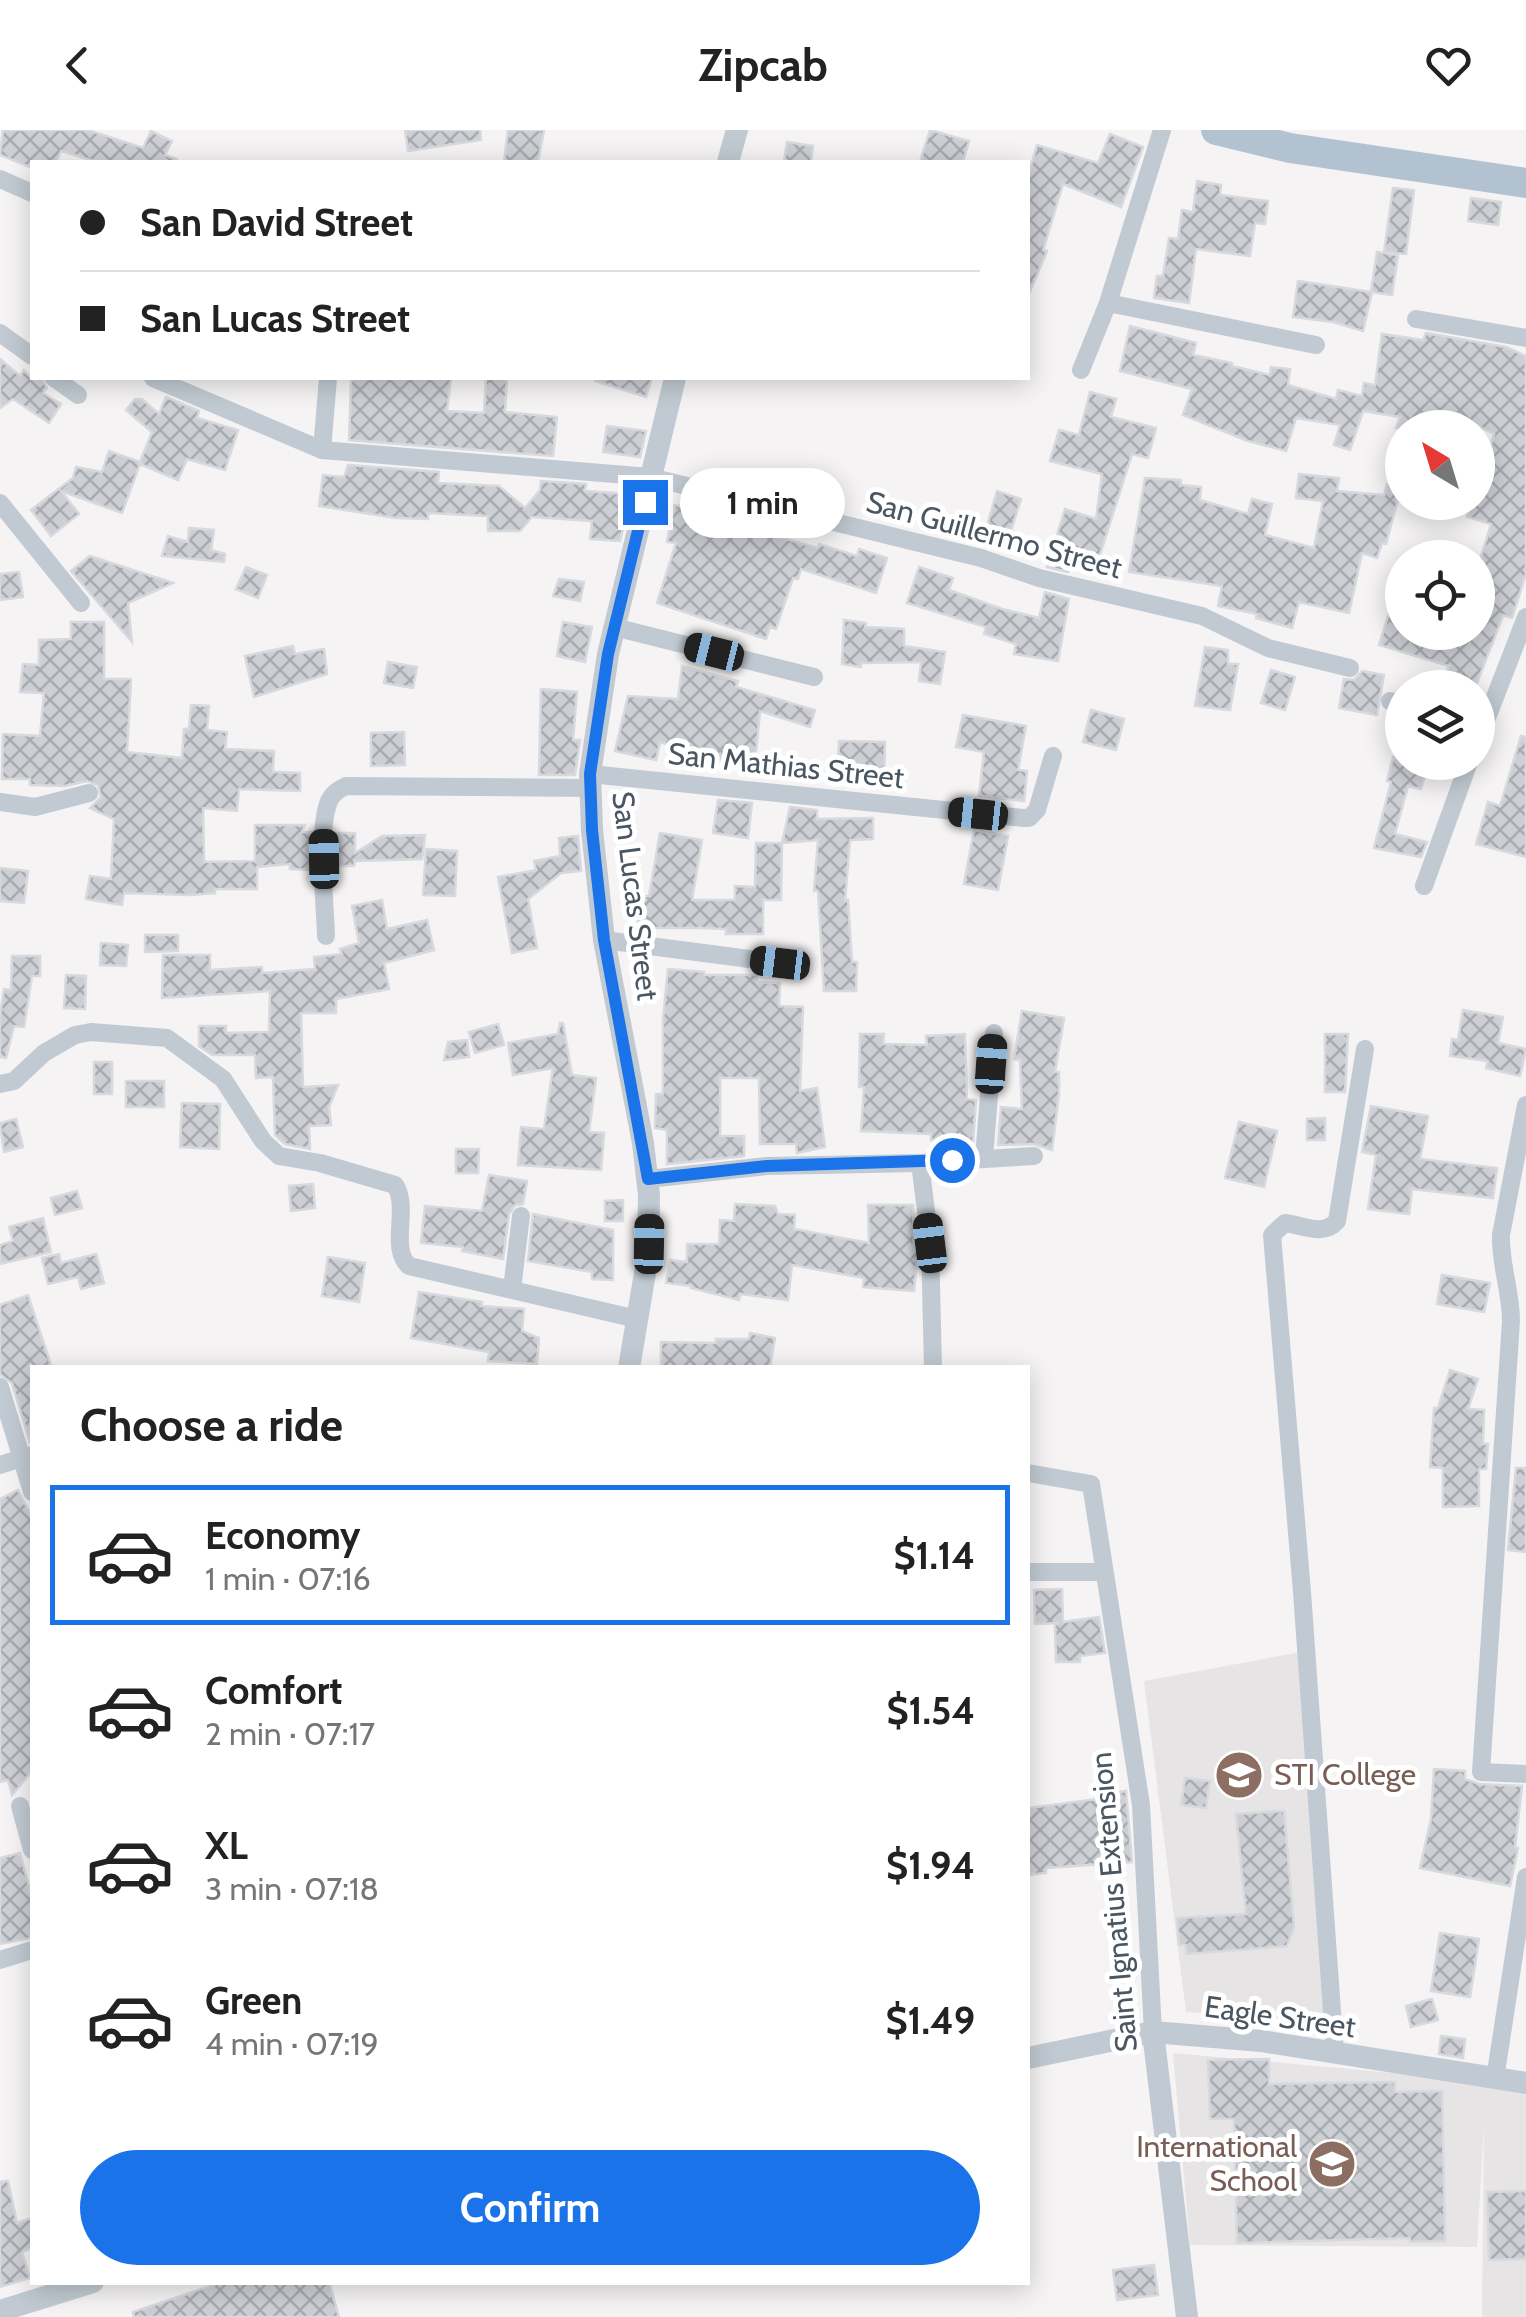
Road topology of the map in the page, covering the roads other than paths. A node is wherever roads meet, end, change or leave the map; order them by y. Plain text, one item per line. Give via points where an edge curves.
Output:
1 (736, 130) edge
2 (1162, 130) edge
3 (1216, 130) edge
4 (1292, 139) edge
5 (728, 160) edge
6 (0, 179) edge
7 (1526, 183) edge
8 (30, 192) edge
9 (1108, 303) junction
10 (1416, 320) dead end
11 (0, 334) edge
12 (1526, 338) edge
13 (1316, 345) dead end
14 (30, 355) edge
15 (1081, 370) dead end
16 (57, 380) edge
17 (158, 380) edge
18 (328, 380) edge
19 (674, 380) edge
20 (78, 395) dead end
21 (322, 450) junction
22 (650, 477) junction
23 (0, 503) edge
24 (82, 603) dead end
25 (1526, 617) edge
26 (614, 627) junction
27 (1350, 668) dead end
28 (814, 677) dead end
29 (1495, 692) edge
30 (1053, 756) dead end
31 (1463, 780) edge
32 (590, 781) junction
33 (89, 793) dead end
34 (0, 802) edge
35 (1424, 886) dead end
36 (326, 936) dead end
37 (604, 940) junction
38 (780, 963) dead end
39 (994, 1032) dead end
40 (1365, 1049) dead end
41 (0, 1084) edge
42 (1526, 1105) edge
43 (1034, 1156) dead end
44 (984, 1158) junction
45 (920, 1163) junction
46 (648, 1179) junction
47 (521, 1216) dead end
48 (512, 1289) junction
49 (637, 1319) junction
50 (629, 1365) edge
51 (934, 1365) edge
52 (0, 1387) edge
53 (27, 1456) edge
54 (0, 1464) edge
55 (1030, 1473) edge
56 (1030, 1572) edge
57 (1104, 1572) junction
58 (1526, 1774) edge
59 (20, 1806) dead end
60 (30, 1843) edge
61 (1526, 1877) edge
62 (30, 1951) edge
63 (0, 1960) edge
64 (1154, 2032) junction
65 (1335, 2054) junction
66 (1030, 2058) edge
67 (1495, 2080) junction
68 (1526, 2083) edge
69 (88, 2285) edge
70 (54, 2306) edge
71 (0, 2311) edge
72 (1187, 2317) edge

1 - 5 street
2 - 9 street
3 - 4 main road
4 - 7 main road
6 - 8 street
9 - 13 street
9 - 15 street
10 - 12 street
11 - 14 street
16 - 20 street
17 - 21 street, San Guillermo Street
18 - 21 street
19 - 22 street, San Lucas Street
21 - 22 street, San Guillermo Street
22 - 26 street, San Lucas Street
22 - 27 street, San Guillermo Street via 1202,616 1268,648
23 - 24 street
25 - 29 street
26 - 28 street
26 - 32 street, San Lucas Street
30 - 32 street, San Mathias Street via 1029,818
31 - 35 street
32 - 36 street via 337,790 324,820
32 - 37 street, San Lucas Street
33 - 34 street via 34,807
37 - 38 street
37 - 46 street, San Lucas Street
39 - 44 street
40 - 65 street via 1337,1221 1322,1230 1285,1223 1272,1235
41 - 48 street via 14,1081 75,1035 172,1040 223,1079 278,1156 395,1185 406,1264
42 - 58 street via 1501,1234 1511,1321 1481,1772
43 - 44 street
44 - 45 street
45 - 46 street via 767,1166
45 - 51 street
46 - 49 street, San Lucas Street via 648,1256
47 - 48 street
48 - 49 street
49 - 50 street, San Lucas Street
52 - 53 street
53 - 54 street
55 - 57 street, Saint Ignatius Extension via 1091,1484
56 - 57 street
57 - 64 street, Saint Ignatius Extension via 1141,1805
59 - 60 street
61 - 67 street
62 - 63 street
64 - 65 street, Eagle Street
64 - 66 street, Eagle Street
64 - 72 street, Saint Ignatius Extension
65 - 67 street, Eagle Street
67 - 68 street, Eagle Street
69 - 70 street
70 - 71 street

